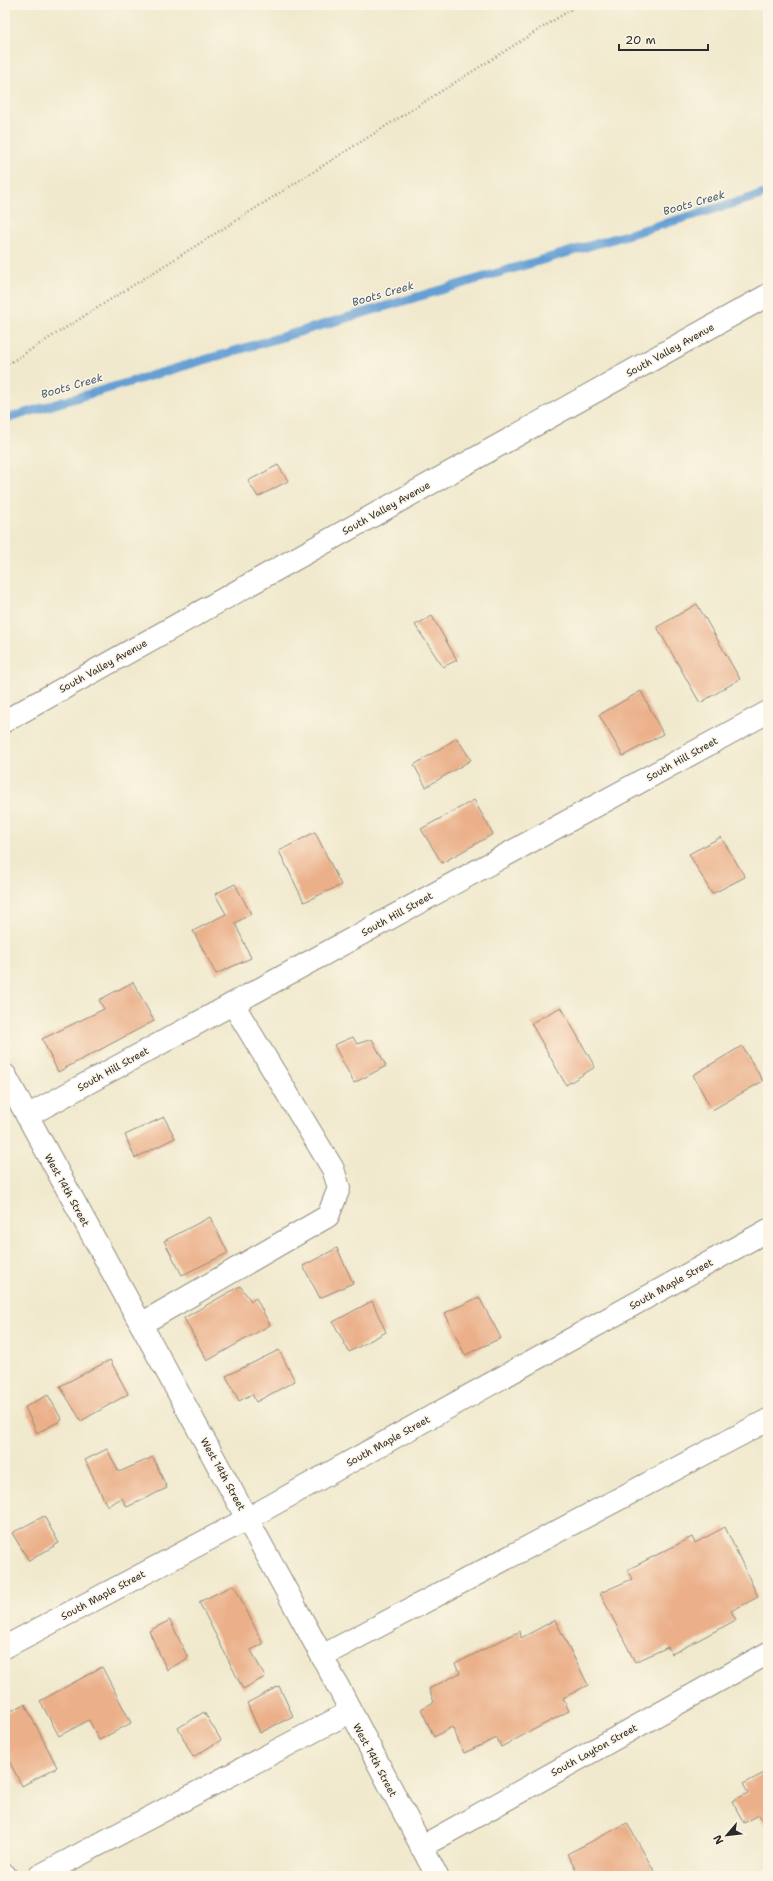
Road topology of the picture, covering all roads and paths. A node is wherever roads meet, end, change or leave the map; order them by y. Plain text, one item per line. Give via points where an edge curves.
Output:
1 (578, 5) edge
2 (768, 295) edge
3 (5, 366) edge
4 (768, 712) edge
5 (5, 721) edge
6 (233, 1004) junction
7 (5, 1075) edge
8 (27, 1116) junction
9 (768, 1230) edge
10 (140, 1324) junction
11 (768, 1420) edge
12 (247, 1519) junction
13 (5, 1647) edge
14 (768, 1653) edge
15 (322, 1656) junction
16 (350, 1712) junction
17 (421, 1847) junction
18 (40, 1876) edge
19 (437, 1876) edge

1 - 3 path
2 - 5 street, South Valley Avenue
4 - 6 street, South Hill Street
6 - 8 street, South Hill Street
6 - 10 street via 333,1169 339,1188 328,1216
7 - 8 street, West 14th Street
8 - 10 street, West 14th Street
9 - 12 street, South Maple Street
10 - 12 street, West 14th Street
11 - 15 street
12 - 13 street, South Maple Street
12 - 15 street, West 14th Street
14 - 17 street, South Layton Street
15 - 16 street, West 14th Street
16 - 17 street, West 14th Street
16 - 18 street
17 - 19 street, West 14th Street

